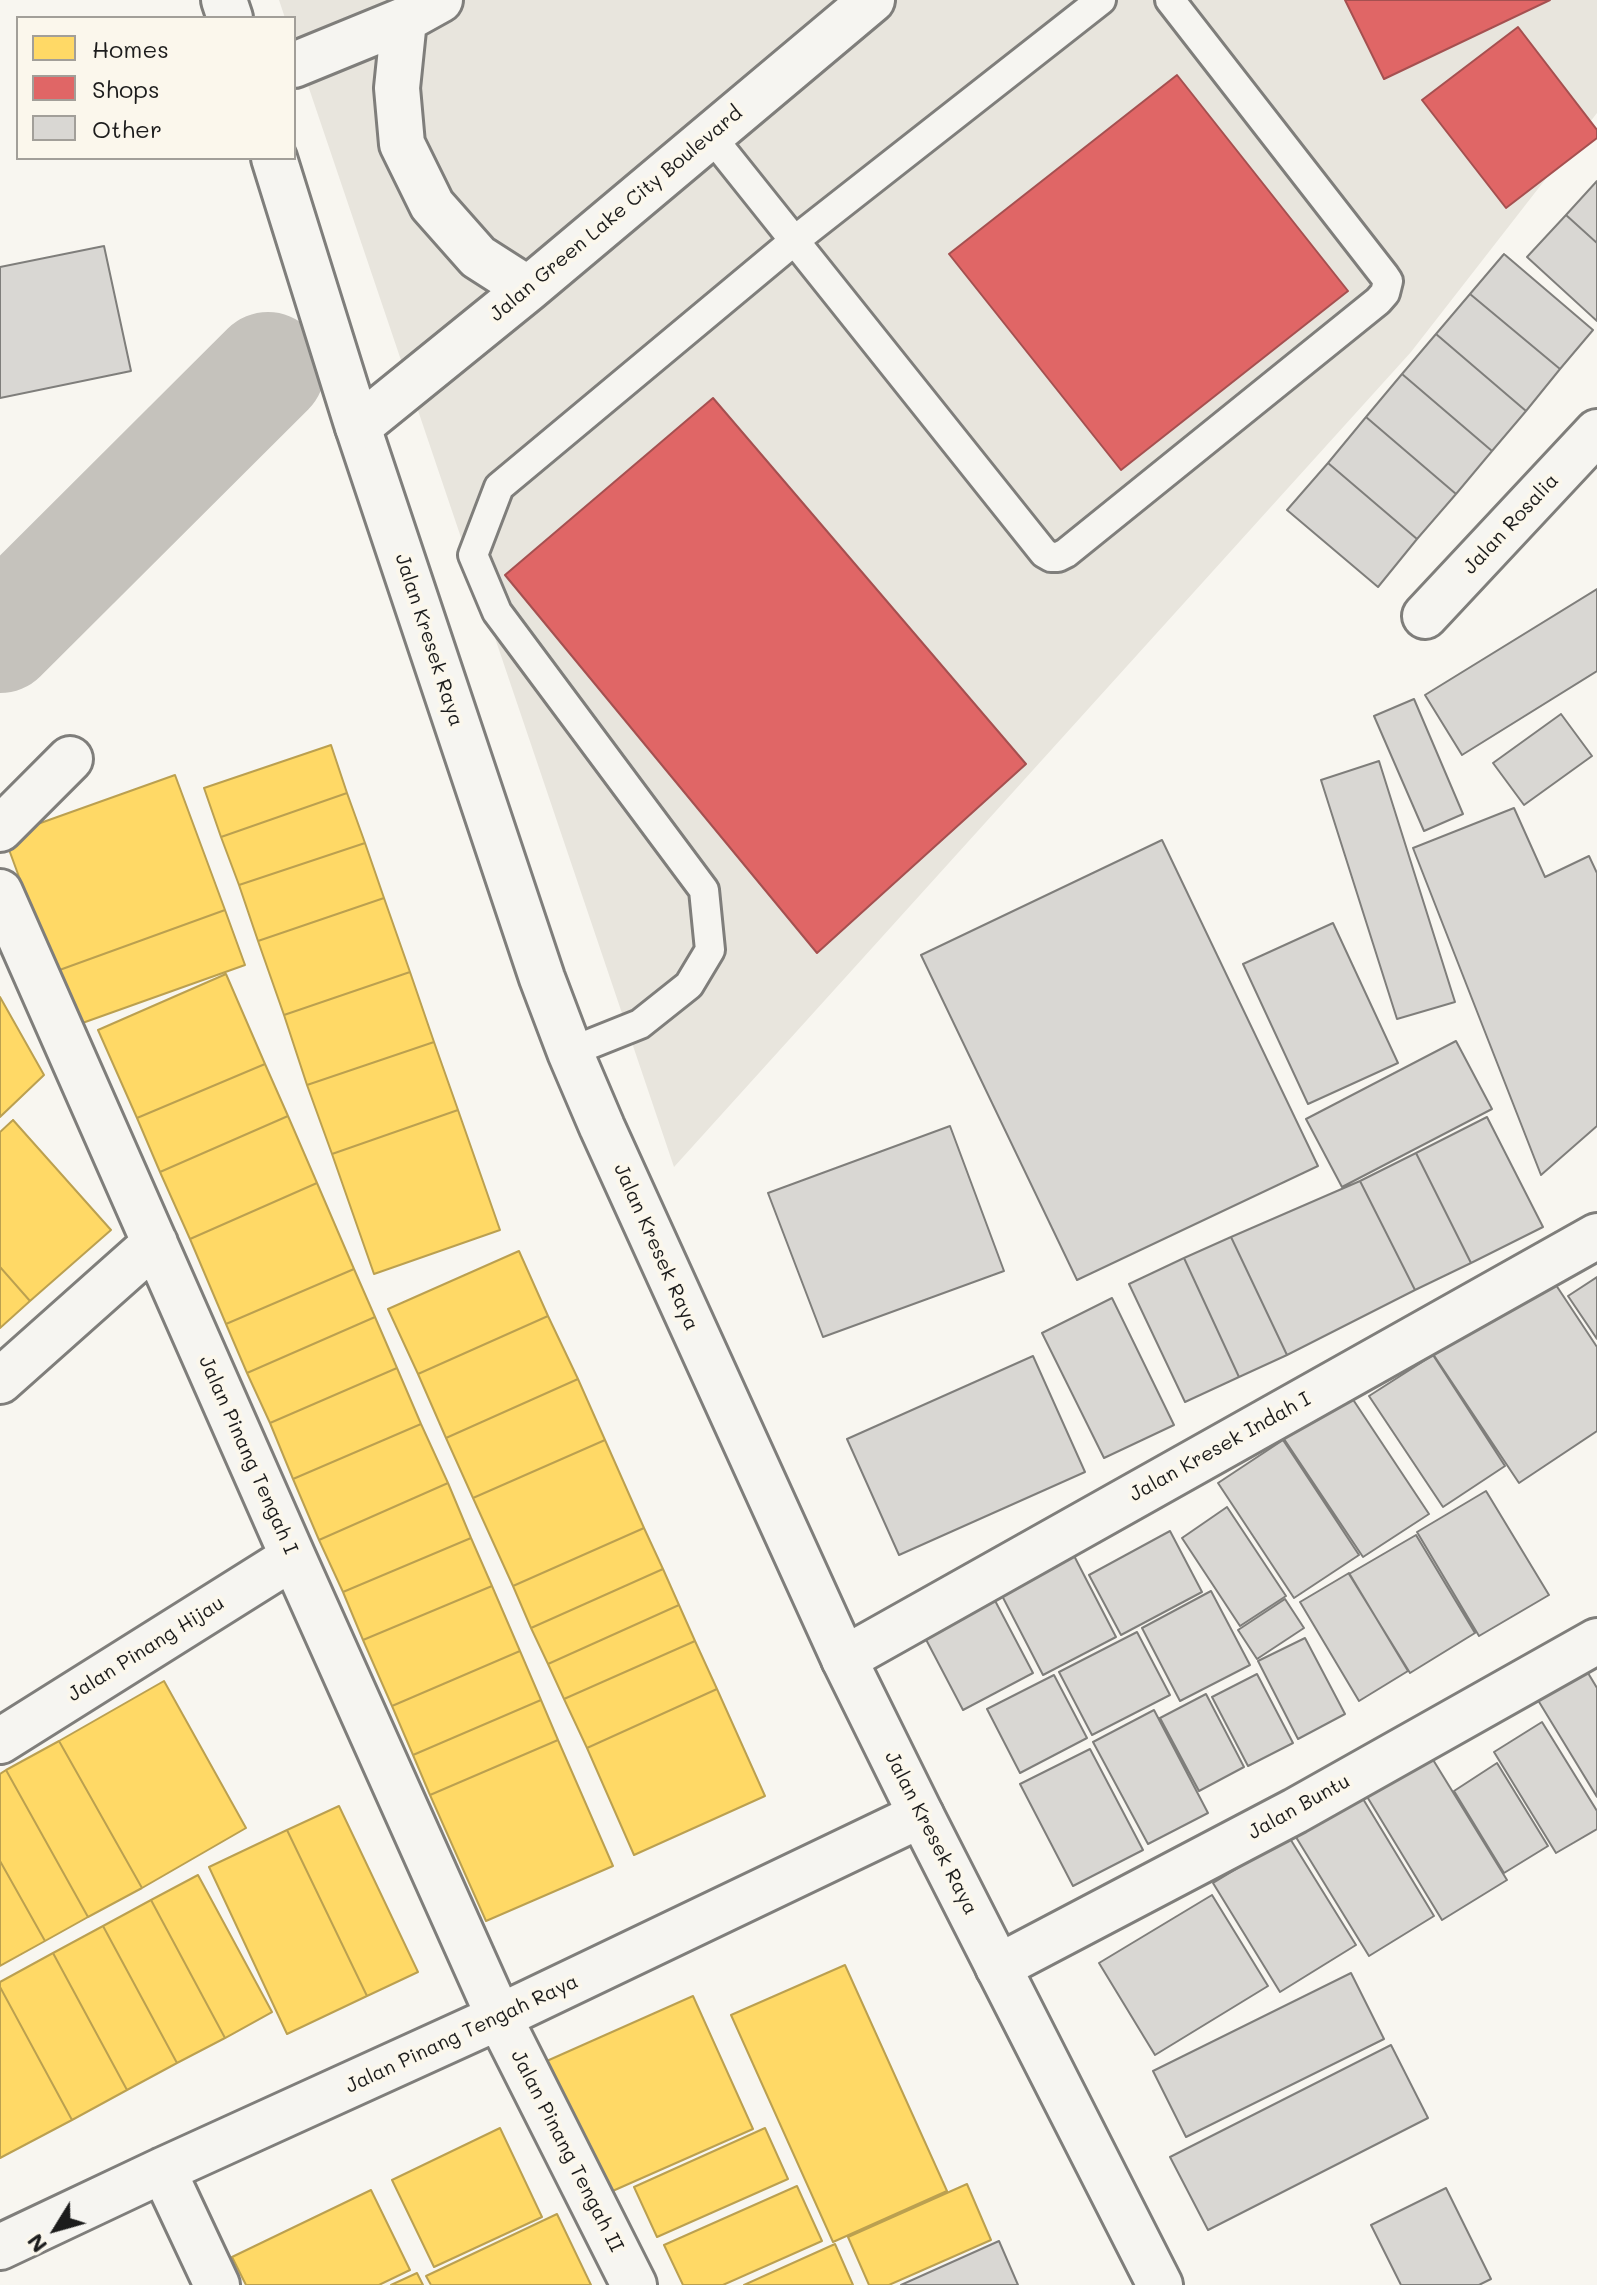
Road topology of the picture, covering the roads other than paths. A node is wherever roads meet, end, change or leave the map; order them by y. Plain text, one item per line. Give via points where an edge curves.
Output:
1 (872, 0) edge
2 (1101, 0) edge
3 (1170, 0) edge
4 (422, 10) edge
5 (296, 64) edge
6 (710, 135) junction
7 (275, 160) edge
8 (794, 241) junction
9 (528, 289) junction
10 (358, 427) junction
11 (1597, 432) edge
12 (1425, 616) dead end
13 (70, 759) dead end
14 (0, 829) edge
15 (0, 892) edge
16 (570, 1052) junction
17 (1597, 1236) edge
18 (155, 1243) junction
19 (0, 1381) edge
20 (293, 1557) junction
21 (1597, 1641) edge
22 (844, 1659) junction
23 (0, 1741) edge
24 (921, 1815) junction
25 (998, 1967) junction
26 (499, 2017) junction
27 (163, 2170) junction
28 (0, 2247) edge
29 (217, 2285) edge
30 (634, 2285) edge
31 (1160, 2285) edge

1 - 6 street, Jalan Green Lake City Boulevard
2 - 8 lane
3 - 8 lane via 1388,281 1378,301 1066,553 1044,553
4 - 5 street
4 - 9 street via 397,88 402,144 432,205 478,257
6 - 8 lane
6 - 9 street, Jalan Green Lake City Boulevard
7 - 10 street, Jalan Kresek Raya
8 - 16 lane via 499,487 473,555 497,612 704,890 710,950 689,985 640,1024
9 - 10 street, Jalan Green Lake City Boulevard
10 - 16 street, Jalan Kresek Raya
11 - 12 street, Jalan Rosalia
13 - 14 street
15 - 18 street, Jalan Pinang Tengah I
16 - 22 street, Jalan Kresek Raya
17 - 22 street, Jalan Kresek Indah I
18 - 19 street
18 - 20 street, Jalan Pinang Tengah I
20 - 23 street, Jalan Pinang Hijau
20 - 26 street, Jalan Pinang Tengah I
21 - 25 street, Jalan Buntu via 1295,1811
22 - 24 street, Jalan Kresek Raya
24 - 25 street, Jalan Kresek Raya
24 - 26 street, Jalan Pinang Tengah Raya
25 - 31 street, Jalan Kresek Raya
26 - 27 street, Jalan Pinang Tengah Raya
26 - 30 street, Jalan Pinang Tengah II
27 - 28 street, Jalan Pinang Tengah Raya
27 - 29 street

